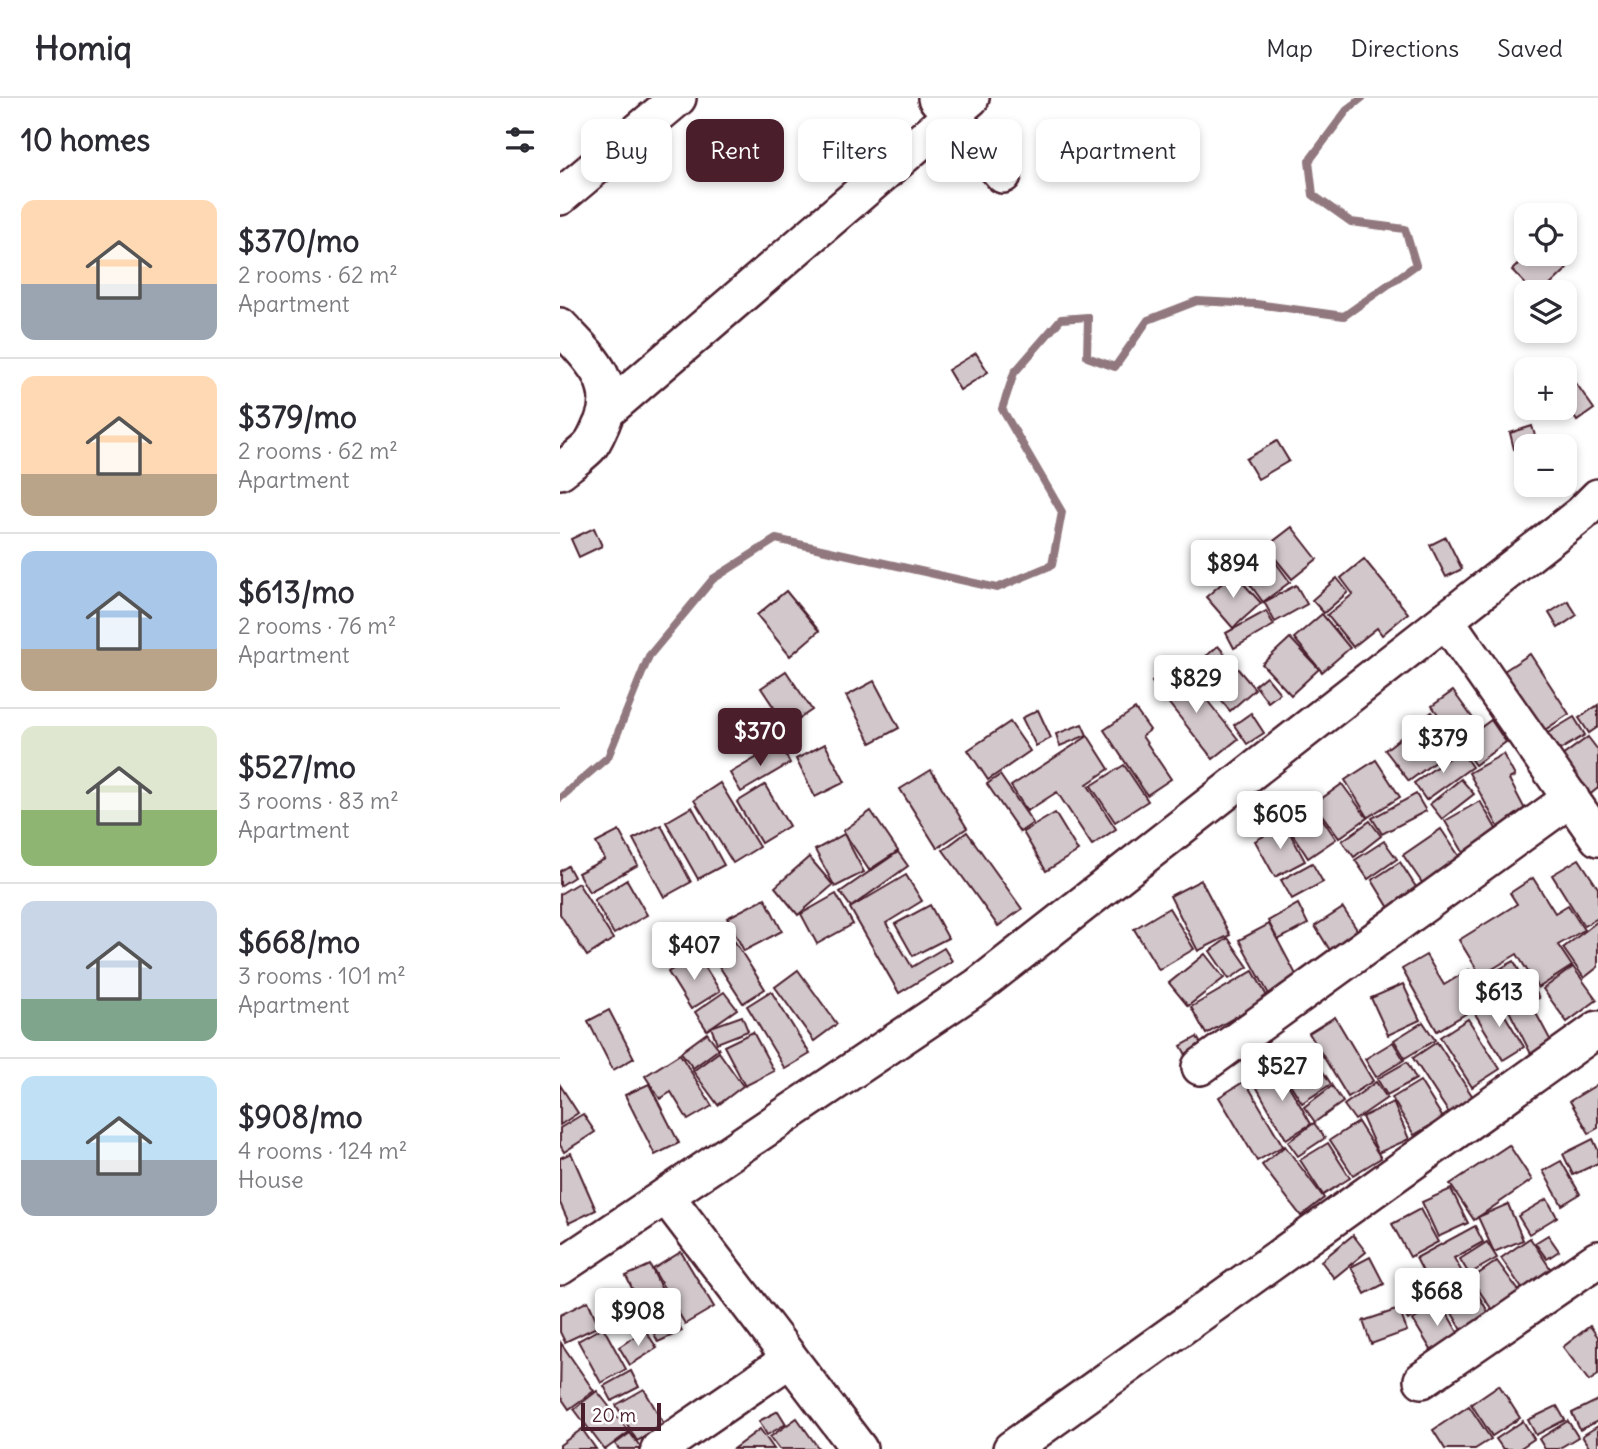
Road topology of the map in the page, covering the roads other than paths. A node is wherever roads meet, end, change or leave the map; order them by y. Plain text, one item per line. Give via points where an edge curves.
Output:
1 (678, 98) edge
2 (953, 104) edge
3 (964, 119) edge
4 (560, 197) edge
5 (560, 326) edge
6 (608, 410) junction
7 (560, 471) edge
8 (1598, 497) edge
9 (1446, 620) junction
10 (1571, 798) junction
11 (1598, 838) edge
12 (1598, 1029) edge
13 (1200, 1068) dead end
14 (666, 1196) junction
15 (1598, 1259) edge
16 (560, 1267) edge
17 (790, 1359) junction
18 (1422, 1380) dead end
19 (659, 1449) edge
20 (859, 1449) edge
21 (1011, 1449) edge

1 - 4 street
2 - 3 street
2 - 6 street
5 - 6 street via 597,368 606,388
6 - 7 street via 592,445
8 - 9 street
9 - 10 street
9 - 14 street via 978,986
10 - 11 street
10 - 13 street
12 - 21 street
14 - 16 street
14 - 17 street
15 - 18 street
17 - 19 street
17 - 20 street

